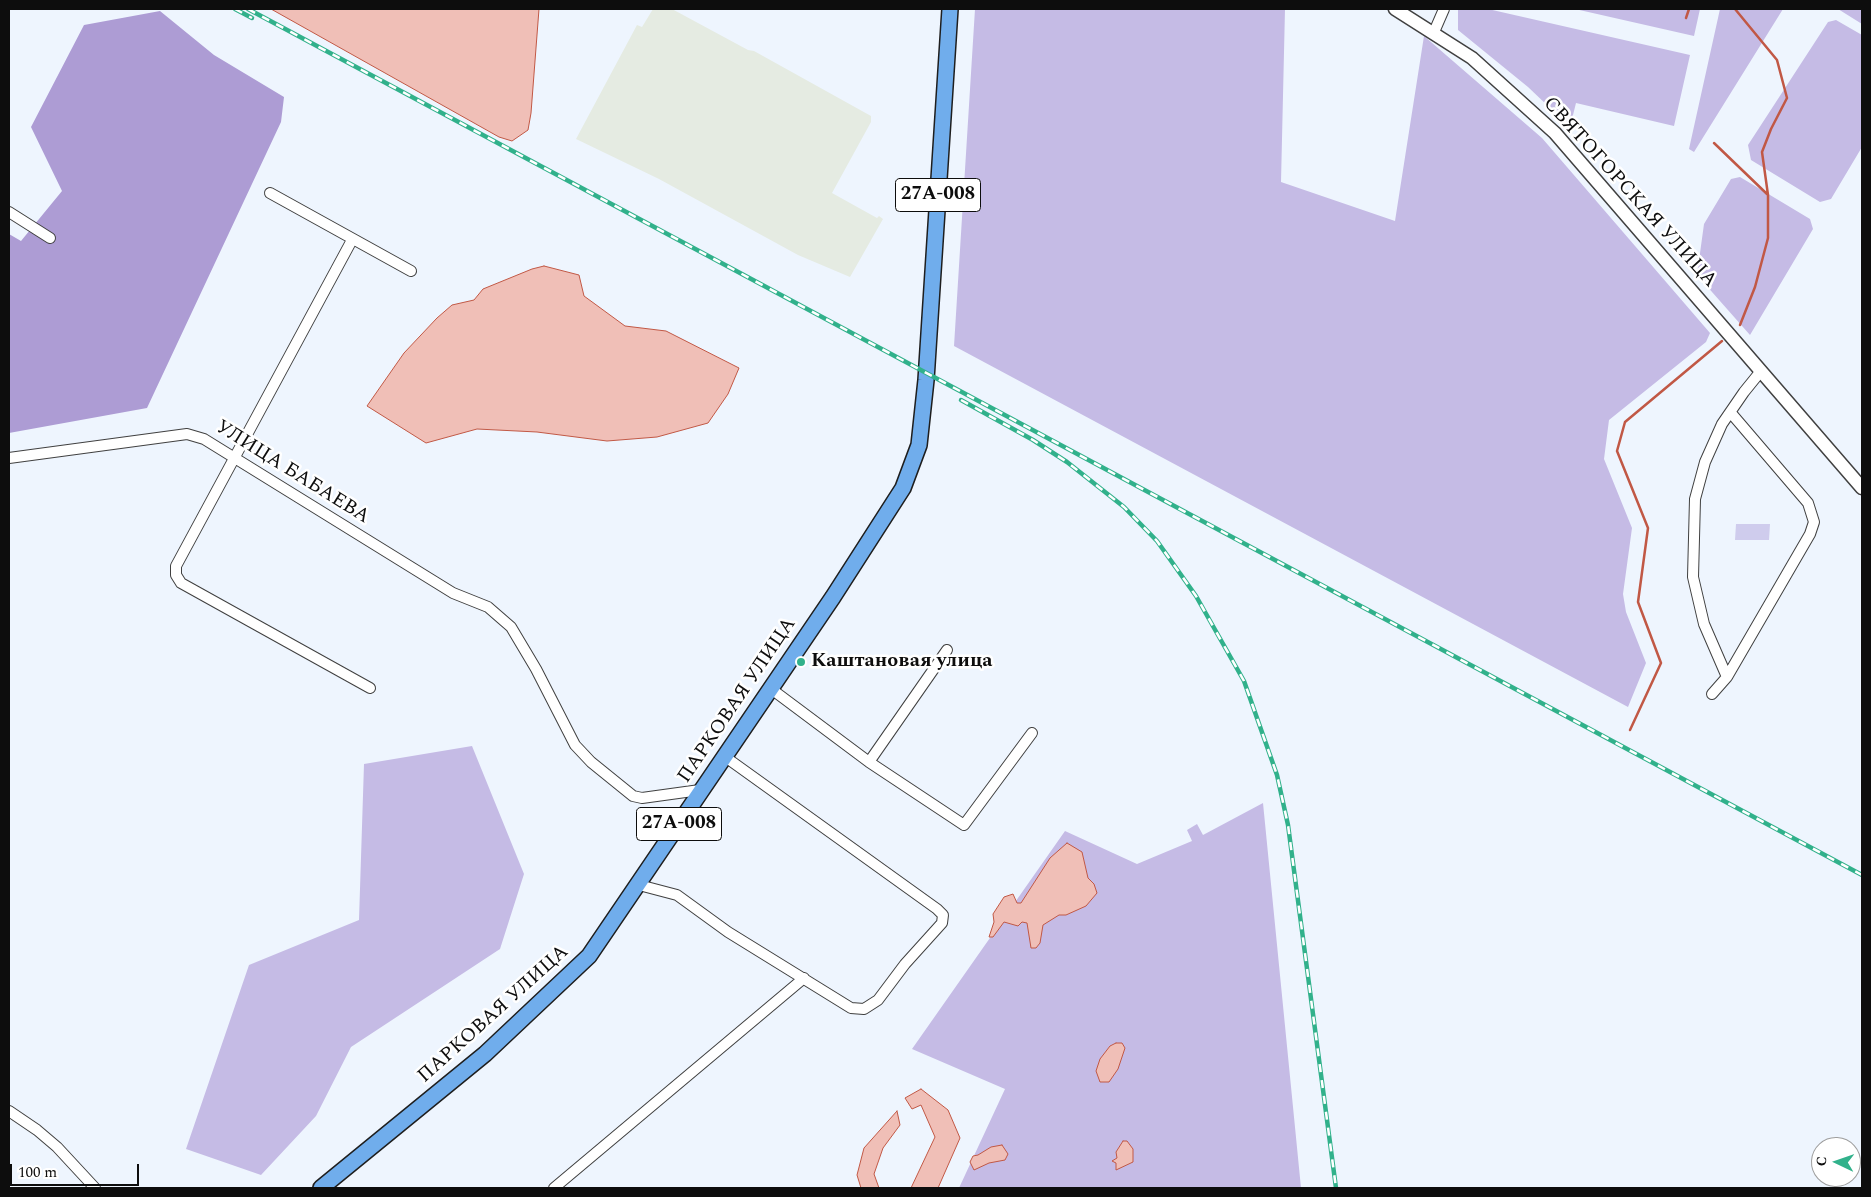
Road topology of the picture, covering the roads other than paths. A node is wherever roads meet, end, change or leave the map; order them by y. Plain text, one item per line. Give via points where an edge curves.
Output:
1 (950, 9) edge
2 (1395, 9) edge
3 (1444, 9) edge
4 (1434, 32) junction
5 (270, 194) dead end
6 (9, 212) edge
7 (50, 238) dead end
8 (352, 240) junction
9 (410, 270) dead end
10 (1761, 371) junction
11 (1731, 413) junction
12 (9, 458) edge
13 (234, 458) junction
14 (1862, 488) edge
15 (947, 650) dead end
16 (1727, 677) junction
17 (370, 688) dead end
18 (770, 688) junction
19 (1712, 694) dead end
20 (1032, 733) dead end
21 (724, 756) junction
22 (869, 762) junction
23 (700, 790) junction
24 (639, 884) junction
25 (804, 978) junction
26 (9, 1111) edge
27 (95, 1188) edge
28 (321, 1188) edge
29 (554, 1188) edge

1 - 18 main road, ПАРКОВАЯ УЛИЦА / 27А-008 via 919,445 903,488 844,582
2 - 4 street, СВЯТОГОРСКАЯ УЛИЦА
3 - 4 street
4 - 10 street, СВЯТОГОРСКАЯ УЛИЦА via 1472,58 1555,133
5 - 8 street
6 - 7 street
8 - 9 street
8 - 13 street
10 - 11 street
10 - 14 street, СВЯТОГОРСКАЯ УЛИЦА
11 - 16 street via 1722,424 1705,462 1695,499 1693,577 1704,624
11 - 16 street via 1808,503 1814,522
12 - 13 street, УЛИЦА БАБАЕВА via 187,434 204,438
13 - 17 street via 176,566 176,575 181,583
13 - 23 street, УЛИЦА БАБАЕВА via 453,593 488,607 510,627 536,669 575,745 633,796 642,798
15 - 22 street
16 - 19 street
18 - 21 main road, ПАРКОВАЯ УЛИЦА / 27А-008
18 - 22 street
20 - 22 street via 964,825
21 - 23 main road, ПАРКОВАЯ УЛИЦА / 27А-008
21 - 25 street via 943,915 942,923 878,1000 864,1008 851,1008
23 - 24 main road, ПАРКОВАЯ УЛИЦА / 27А-008
24 - 25 street via 677,895 728,932
24 - 28 main road, ПАРКОВАЯ УЛИЦА / 27А-008 via 589,956 485,1054
25 - 29 street
26 - 27 street via 57,1147

